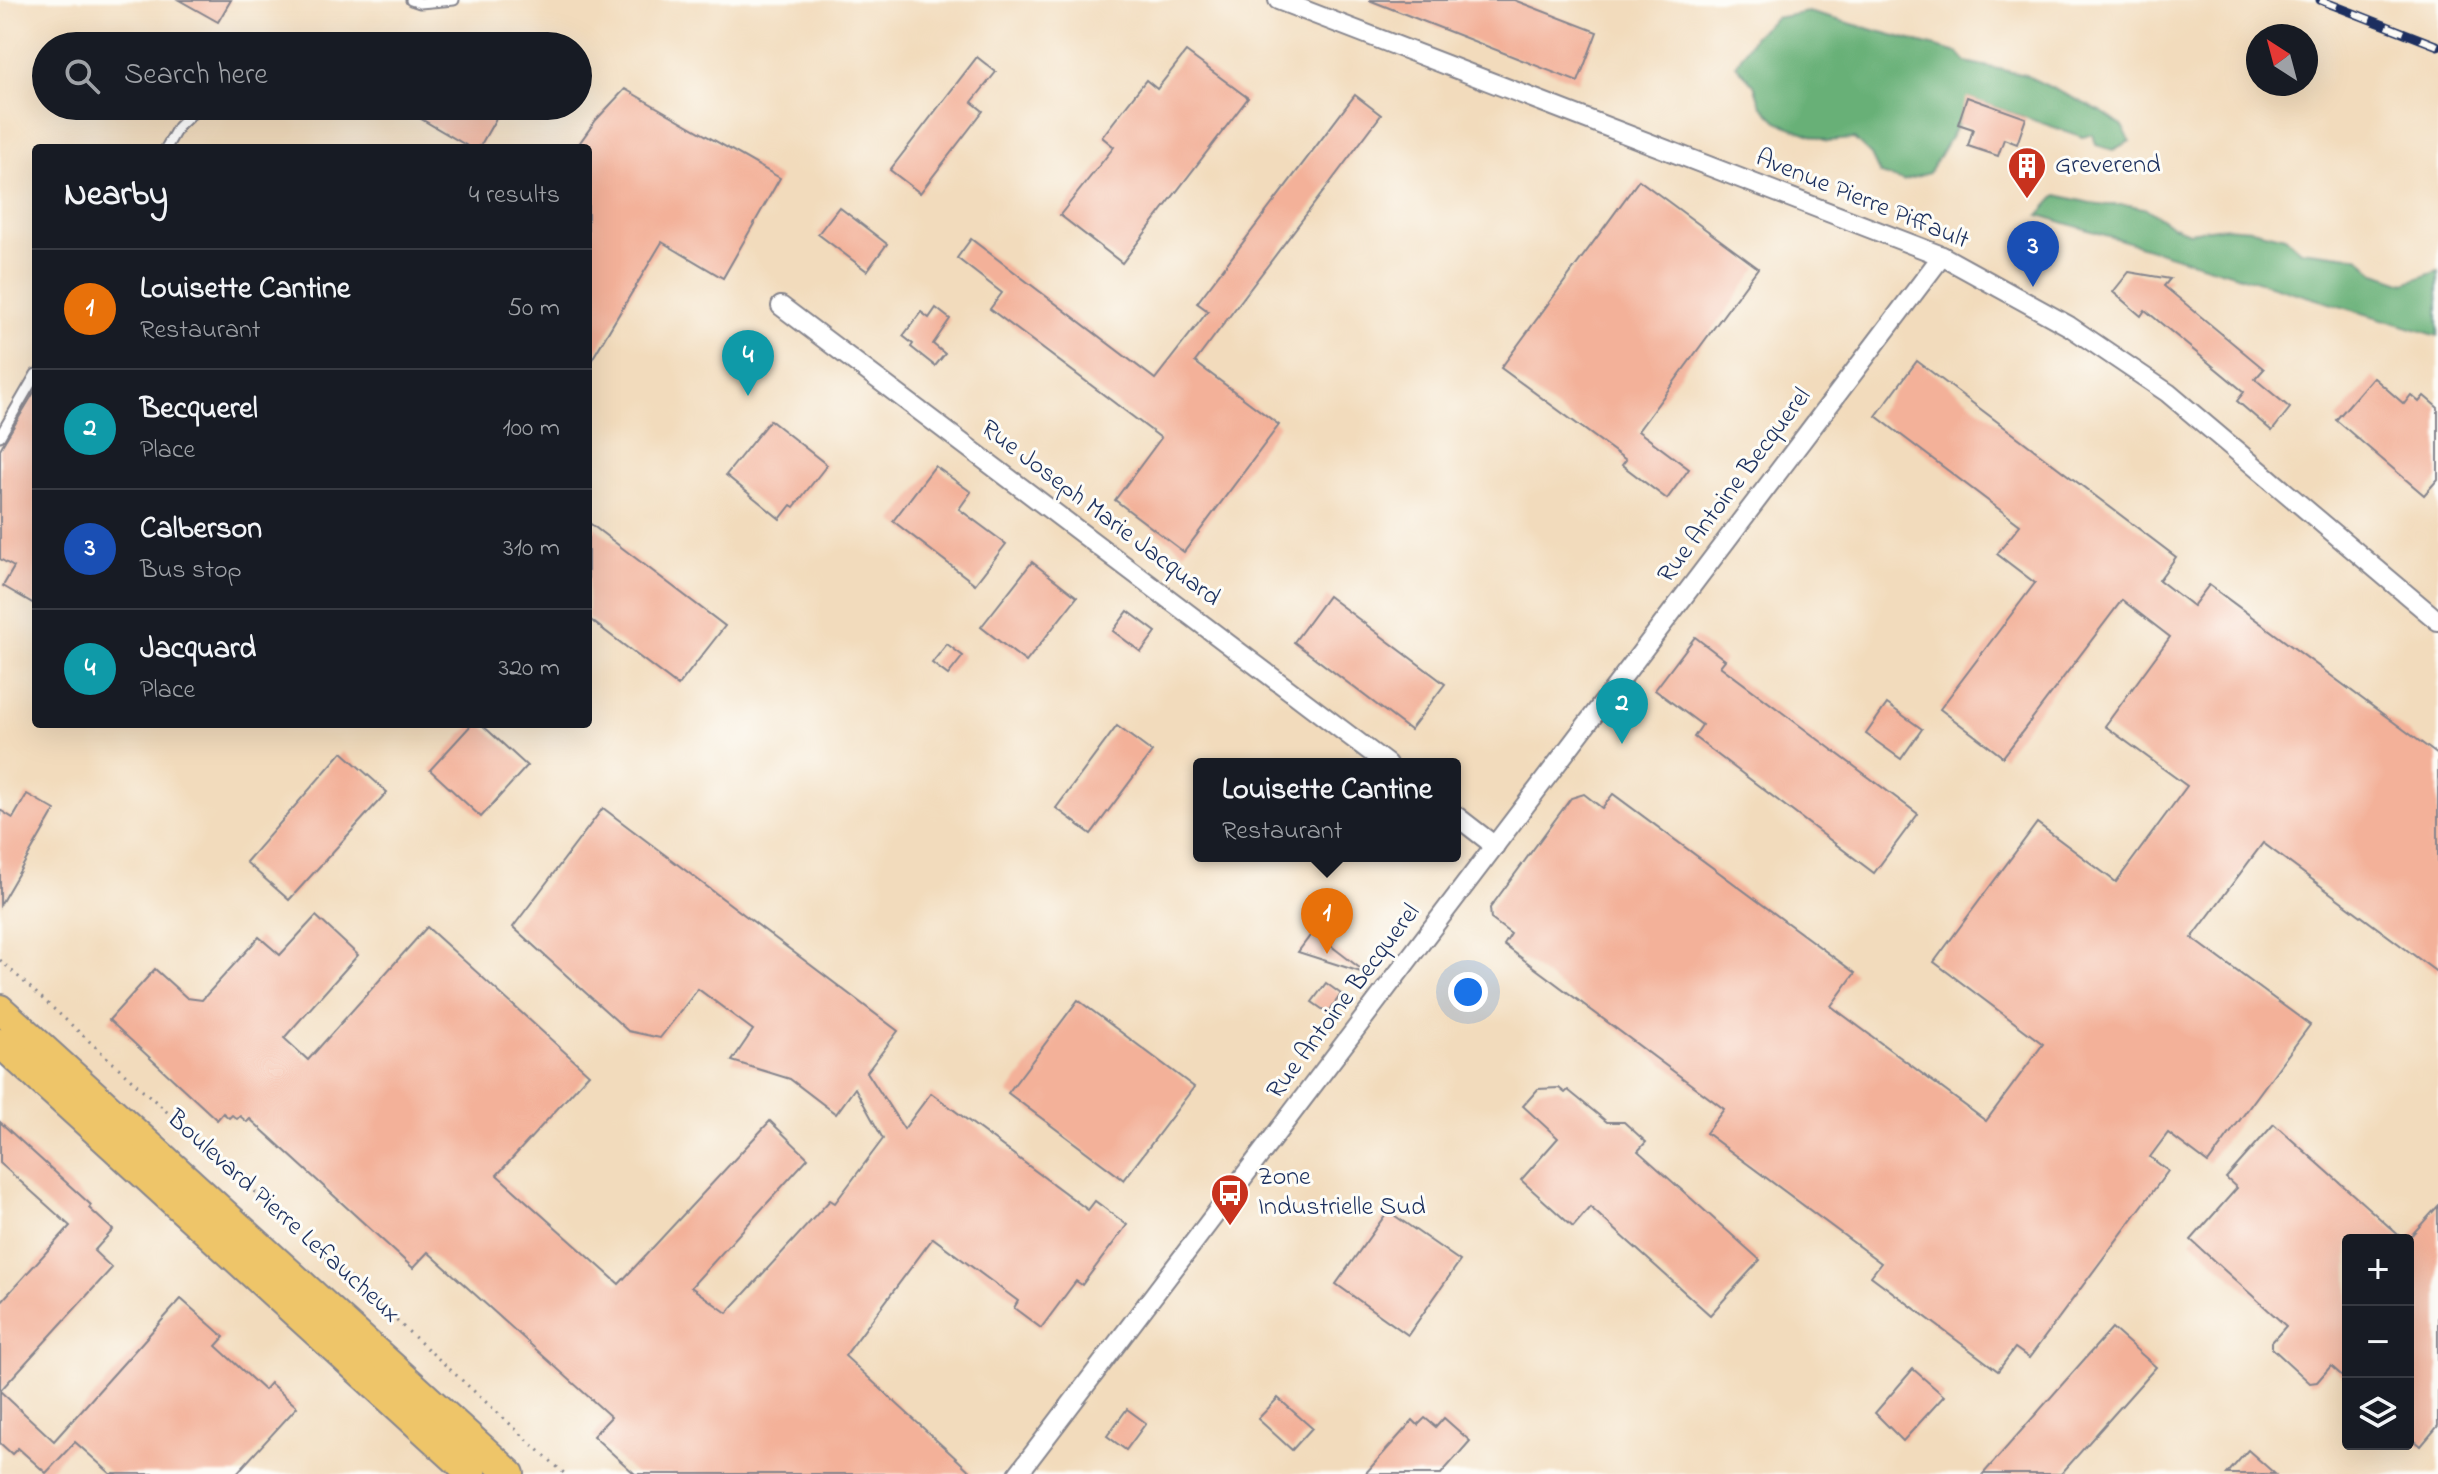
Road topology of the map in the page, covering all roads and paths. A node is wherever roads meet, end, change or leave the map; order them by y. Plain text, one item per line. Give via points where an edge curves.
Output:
1 (411, 0) edge
2 (454, 0) edge
3 (1278, 0) edge
4 (185, 120) edge
5 (168, 144) edge
6 (1942, 256) junction
7 (781, 306) dead end
8 (32, 381) edge
9 (0, 436) edge
10 (2438, 621) edge
11 (1379, 758) edge
12 (1461, 820) edge
13 (1495, 846) junction
14 (0, 960) edge
15 (0, 1009) edge
16 (0, 1043) edge
17 (472, 1474) edge
18 (510, 1474) edge
19 (565, 1474) edge
20 (1018, 1474) edge

1 - 2 lane
3 - 6 street, Avenue Pierre Piffault
4 - 5 lane
6 - 10 street, Avenue Pierre Piffault via 2069,326 2168,393
6 - 13 street, Rue Antoine Becquerel
7 - 11 street, Rue Joseph Marie Jacquard
8 - 9 lane
12 - 13 street
13 - 20 street, Rue Antoine Becquerel
14 - 19 path, Boulevard Pierre Lefaucheux
15 - 18 main road, Boulevard Pierre Lefaucheux
16 - 17 main road

